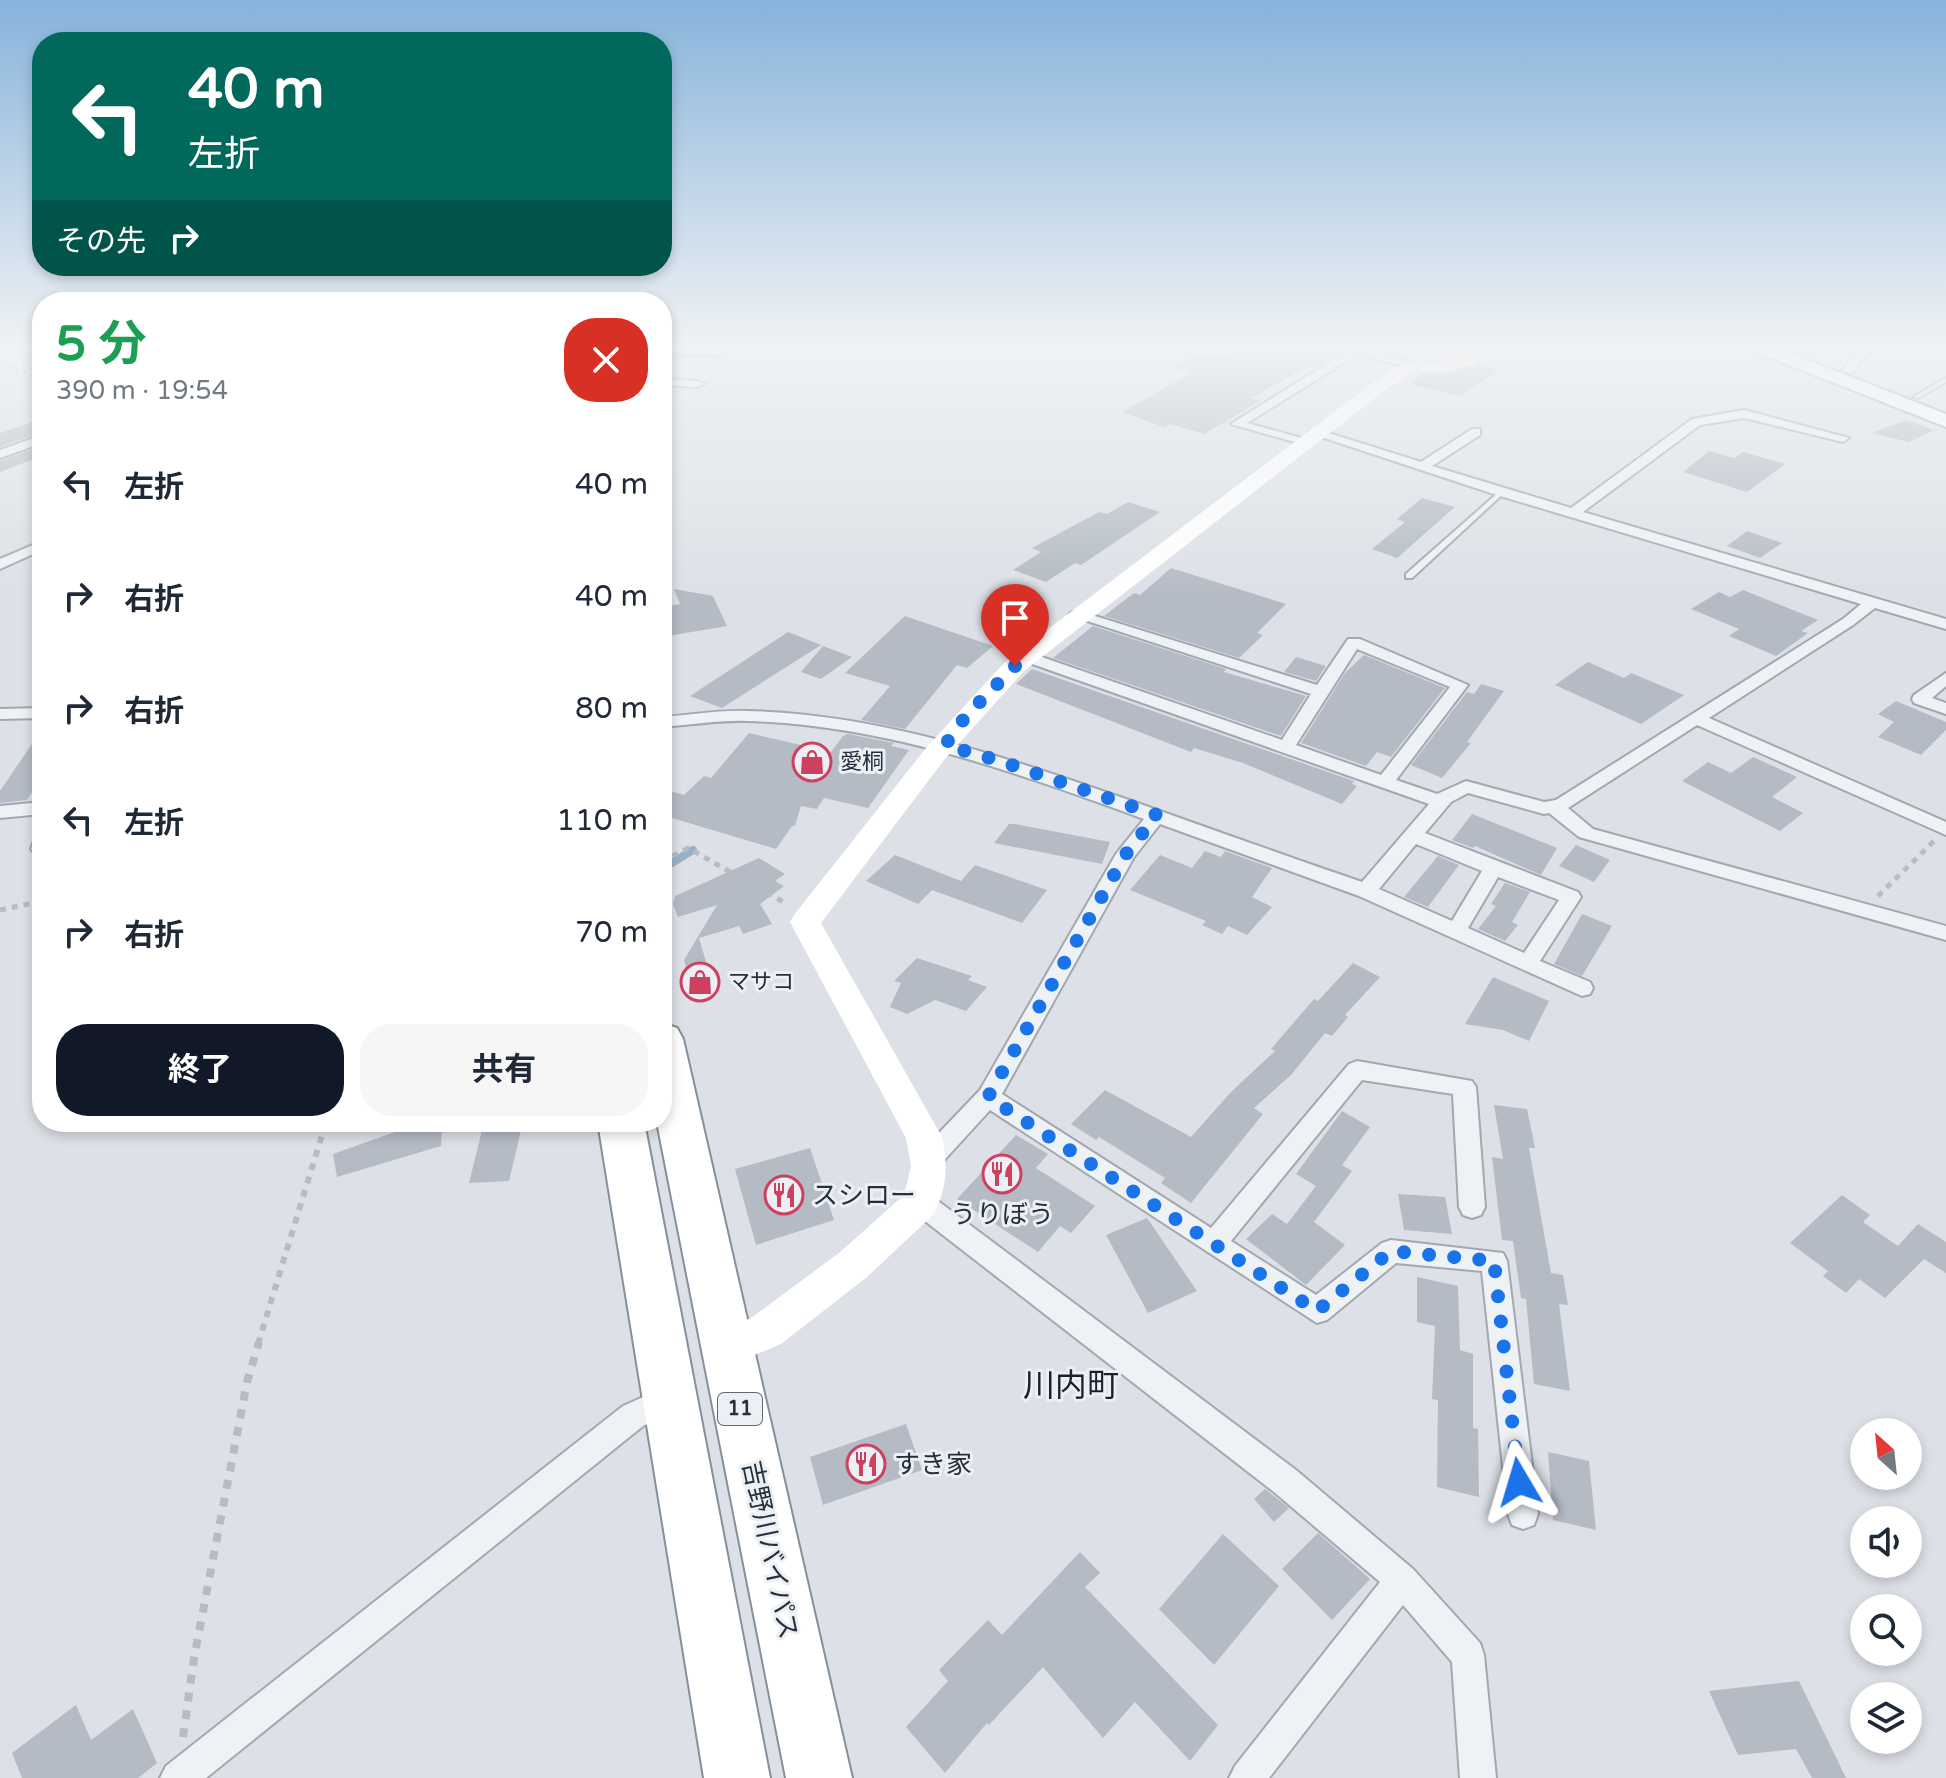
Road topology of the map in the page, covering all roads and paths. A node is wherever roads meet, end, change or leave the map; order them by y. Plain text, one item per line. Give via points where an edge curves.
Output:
1 (1257, 428) edge
2 (1322, 428) edge
3 (1688, 428) edge
4 (1802, 428) edge
5 (1476, 432) dead end
6 (1308, 438) junction
7 (1843, 438) dead end
8 (32, 443) edge
9 (0, 454) edge
10 (1422, 467) junction
11 (1502, 492) junction
12 (1573, 513) junction
13 (32, 550) edge
14 (0, 565) edge
15 (1409, 576) dead end
16 (1874, 601) junction
17 (1077, 615) junction
18 (1946, 624) edge
19 (1027, 657) junction
20 (1946, 678) edge
21 (1321, 692) junction
22 (1946, 709) edge
23 (32, 713) edge
24 (0, 714) edge
25 (1697, 719) junction
26 (672, 721) edge
27 (945, 745) junction
28 (1286, 747) junction
29 (1385, 782) junction
30 (1441, 802) junction
31 (1553, 806) junction
32 (32, 809) edge
33 (0, 812) edge
34 (1157, 815) junction
35 (1946, 830) edge
36 (1412, 835) junction
37 (672, 857) edge
38 (1493, 868) junction
39 (1366, 891) junction
40 (32, 903) edge
41 (0, 910) edge
42 (1863, 910) junction
43 (809, 917) junction
44 (1456, 931) junction
45 (1946, 933) edge
46 (1528, 963) junction
47 (1582, 988) dead end
48 (672, 1087) edge
49 (988, 1097) junction
50 (323, 1132) edge
51 (623, 1132) edge
52 (929, 1160) junction
53 (921, 1203) junction
54 (1472, 1207) dead end
55 (1214, 1243) junction
56 (726, 1348) junction
57 (670, 1399) junction
58 (1523, 1514) dead end
59 (1402, 1580) junction
60 (180, 1763) edge
61 (737, 1778) edge
62 (819, 1778) edge
63 (1247, 1778) edge
64 (1478, 1778) edge

1 - 6 street
2 - 6 street
3 - 12 street
4 - 7 street
5 - 10 street
6 - 10 street
6 - 17 street
8 - 9 street
10 - 11 street
11 - 12 street
11 - 15 lane
12 - 16 street
13 - 14 street
16 - 18 street
16 - 25 street
17 - 19 street
17 - 21 street
19 - 27 street via 966,716
19 - 28 street
20 - 22 street via 1920,699
21 - 28 street
21 - 29 street via 1354,642 1460,685
23 - 24 street
25 - 31 street
25 - 35 street
26 - 27 street via 746,716 803,720
27 - 34 street
27 - 43 street
28 - 29 street
29 - 30 street
30 - 31 street via 1466,787
30 - 36 street
31 - 42 street via 1586,833
32 - 33 street
34 - 39 street
34 - 49 street via 1126,854
35 - 42 path
36 - 38 street
36 - 39 street
37 - 43 path via 688,848
38 - 44 street
38 - 46 street via 1571,897
39 - 44 street
40 - 41 path
42 - 45 street
43 - 52 street via 805,922 924,1137
44 - 46 street
46 - 47 street
48 - 56 highway, 吉野川バイパス / 11
49 - 52 street
49 - 55 street
50 - 60 path via 247,1382 194,1658
51 - 57 highway
52 - 53 street
53 - 56 street via 853,1265 766,1331
53 - 59 street via 1285,1481
54 - 55 street via 1464,1087 1357,1070
55 - 58 street via 1317,1311 1391,1251 1494,1261
56 - 62 highway, 吉野川バイパス / 11
57 - 60 street via 633,1416
57 - 61 highway
59 - 63 street
59 - 64 street via 1468,1655

